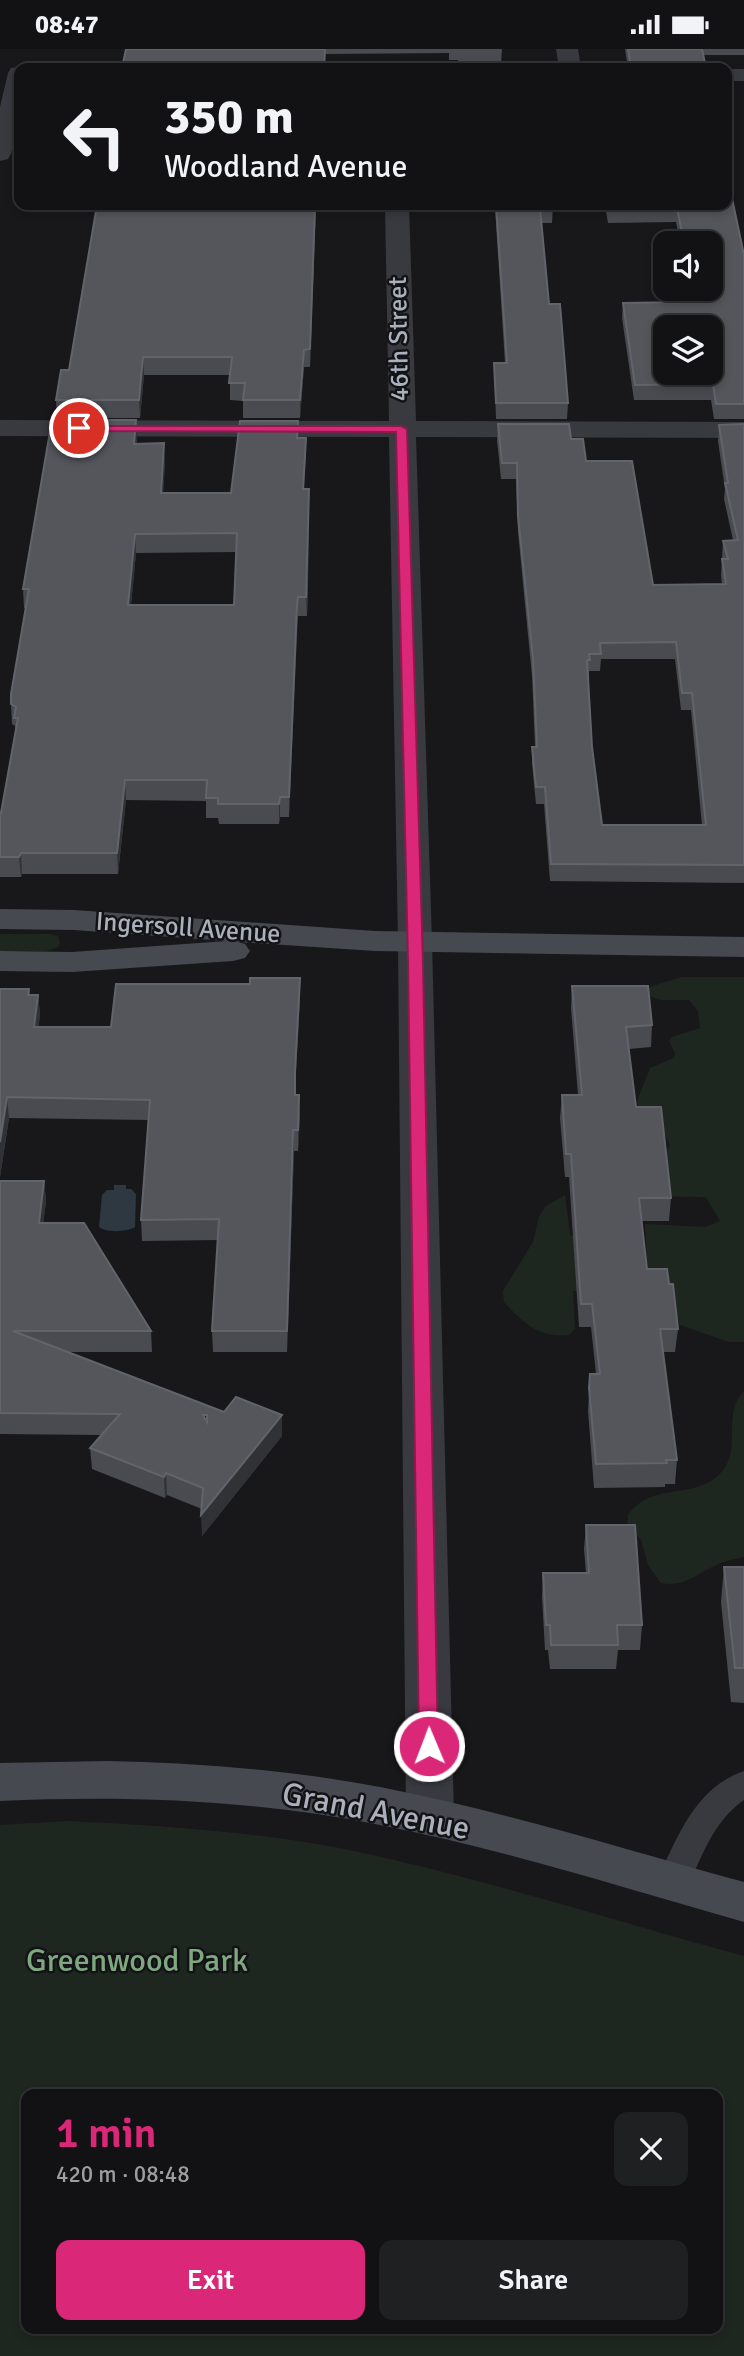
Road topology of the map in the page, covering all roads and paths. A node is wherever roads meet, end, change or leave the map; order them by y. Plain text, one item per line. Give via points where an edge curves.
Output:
1 (14, 94) edge
2 (0, 154) edge
3 (397, 210) edge
4 (0, 428) edge
5 (401, 429) junction
6 (744, 430) edge
7 (0, 919) edge
8 (375, 941) junction
9 (415, 942) junction
10 (744, 947) edge
11 (0, 961) edge
12 (0, 1782) edge
13 (744, 1784) edge
14 (430, 1817) junction
15 (673, 1882) junction
16 (744, 1902) edge

1 - 2 street
3 - 5 street, 46th Street
4 - 5 street
5 - 6 street
5 - 9 street, 46th Street
7 - 8 main road, Ingersoll Avenue via 74,919
8 - 9 main road, Ingersoll Avenue
8 - 11 main road, Ingersoll Avenue via 72,962
9 - 10 main road, Ingersoll Avenue
9 - 14 street, 46th Street
12 - 14 main road, Grand Avenue via 177,1782 320,1796
13 - 15 lane via 725,1794 704,1819
14 - 15 main road, Grand Avenue
15 - 16 main road, Grand Avenue

